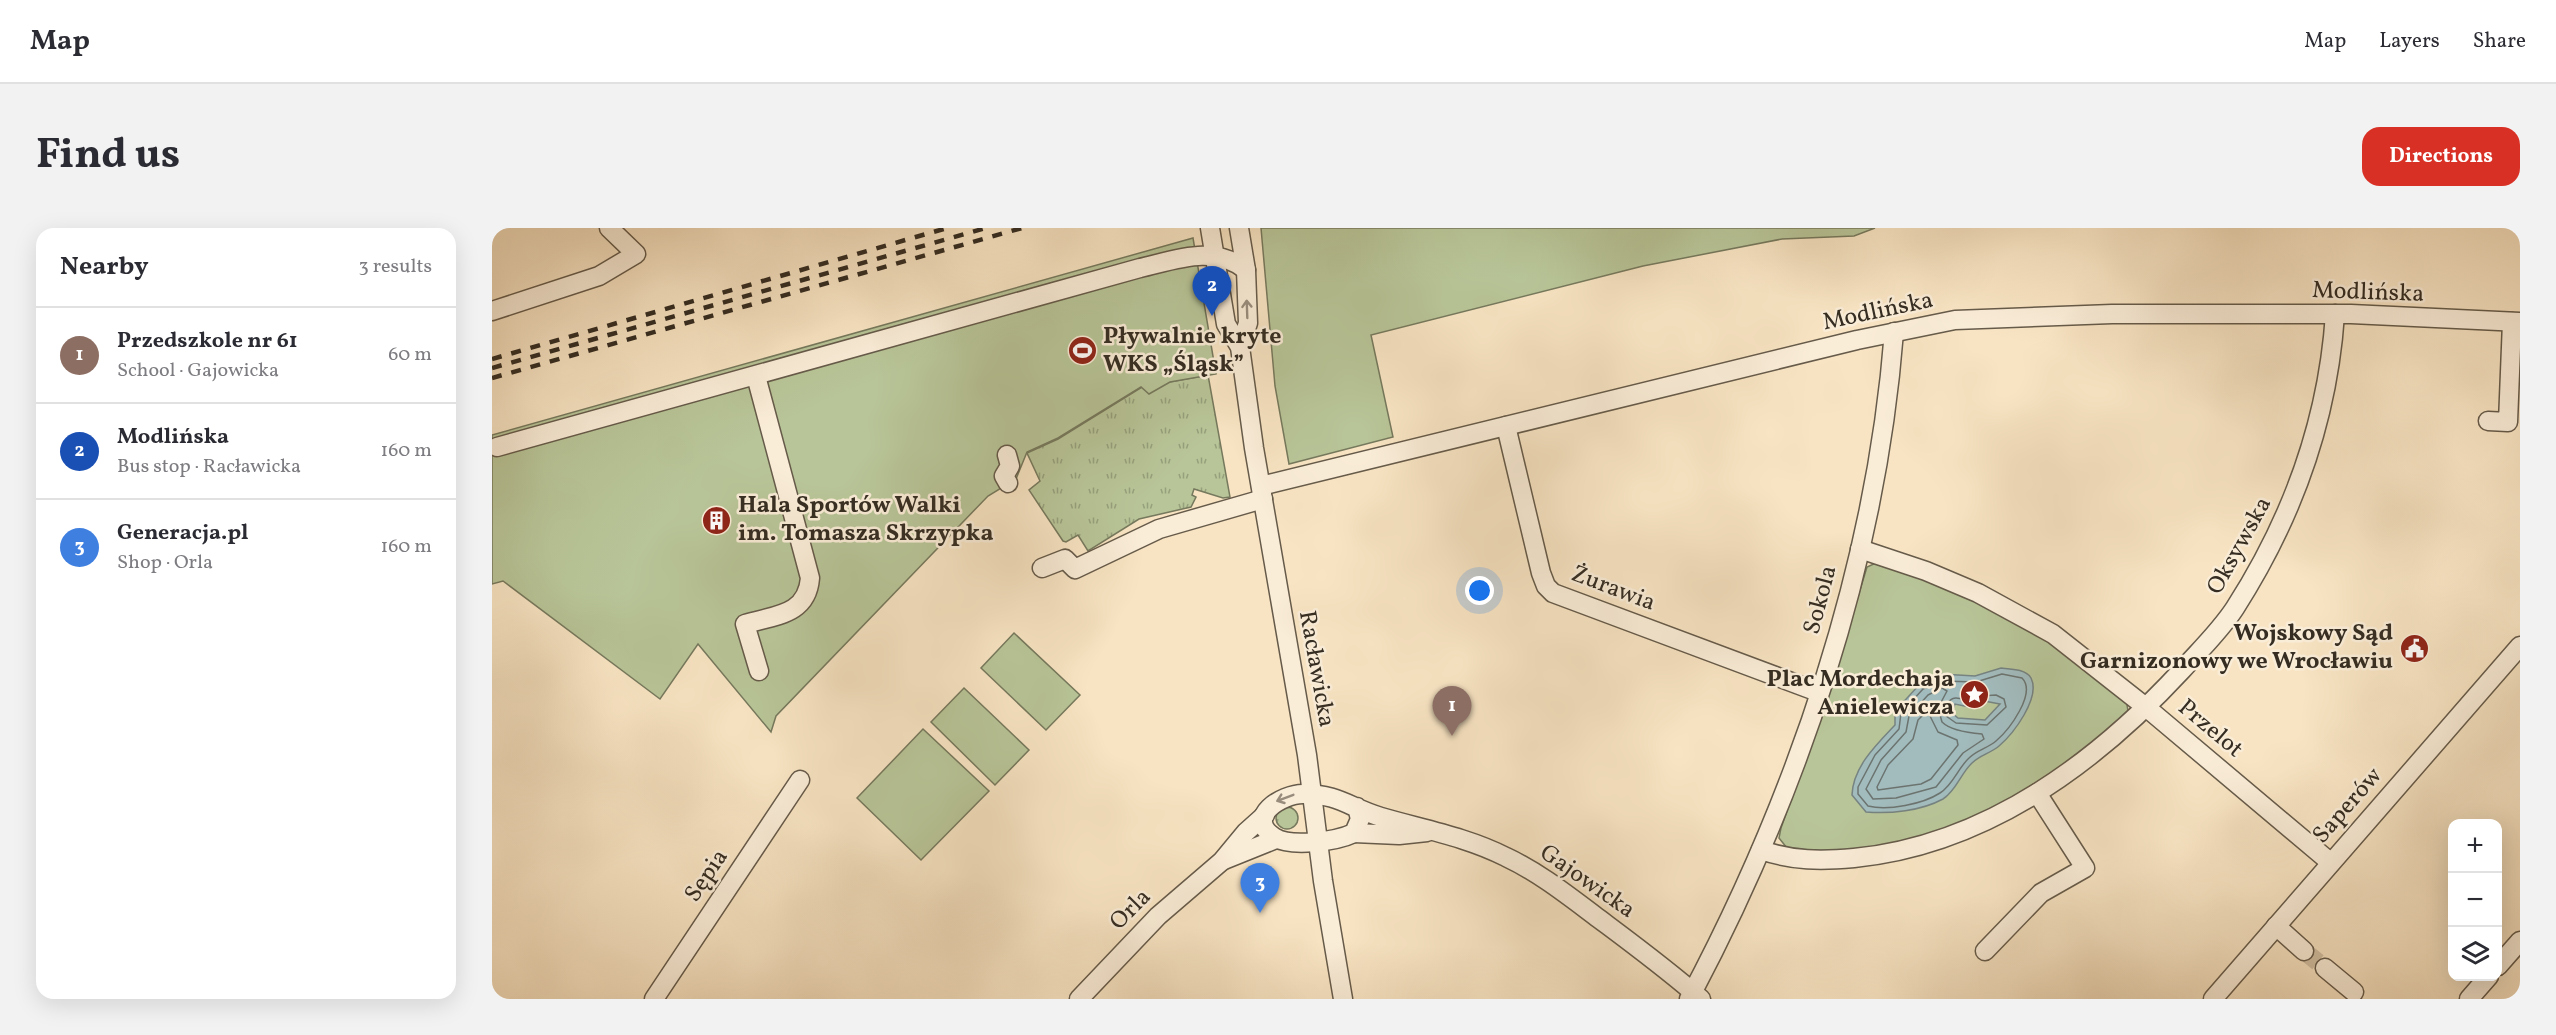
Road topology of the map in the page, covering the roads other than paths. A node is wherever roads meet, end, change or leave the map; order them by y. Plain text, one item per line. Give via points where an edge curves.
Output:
1 (609, 228) edge
2 (1210, 228) edge
3 (1239, 228) edge
4 (1215, 255) junction
5 (1246, 270) junction
6 (492, 311) edge
7 (2335, 314) junction
8 (2516, 322) edge
9 (1894, 332) junction
10 (1240, 347) junction
11 (756, 376) junction
12 (2488, 421) dead end
13 (1506, 426) junction
14 (497, 447) dead end
15 (1007, 455) dead end
16 (1008, 483) dead end
17 (1262, 492) junction
18 (1860, 549) junction
19 (1042, 568) dead end
20 (2520, 646) edge
21 (759, 671) dead end
22 (1818, 692) junction
23 (2147, 708) junction
24 (800, 780) dead end
25 (2037, 793) junction
26 (1312, 794) junction
27 (1357, 807) junction
28 (1265, 814) junction
29 (1429, 832) junction
30 (1354, 833) junction
31 (1276, 839) junction
32 (1319, 841) junction
33 (1761, 850) junction
34 (1222, 861) junction
35 (2330, 862) junction
36 (2276, 926) junction
37 (2520, 940) edge
38 (1985, 951) dead end
39 (2304, 951) tunnel mouth
40 (2502, 961) edge
41 (2325, 968) tunnel mouth
42 (2485, 981) edge
43 (1694, 997) edge
44 (2354, 997) edge
45 (654, 999) edge
46 (1079, 999) edge
47 (1343, 999) edge
48 (2213, 999) edge
49 (2469, 999) edge

1 - 6 street via 636,254 599,276
2 - 4 street, Racławicka
3 - 5 street, Racławicka
4 - 5 street via 1230,258
4 - 10 street, Racławicka via 1226,324
4 - 11 street via 1117,273
10 -> 5 street, Racławicka via 1248,323
7 - 8 street, Modlińska
7 - 9 street, Modlińska via 2112,314 1955,320
7 - 23 street, Oksywska via 2311,448 2280,529 2234,609
8 - 12 street via 2508,422
9 - 13 street, Modlińska
9 - 18 street, Sokola via 1882,437
10 - 17 street, Racławicka
11 - 14 street
11 - 21 street via 810,578 804,601 794,609 746,624
13 - 17 street, Modlińska
13 - 22 street, Żurawia via 1541,573 1553,593
15 - 16 street via 1010,466 1004,476
17 - 19 street, Modlińska via 1159,529 1075,569 1065,559
17 - 26 street, Racławicka
18 - 22 street, Sokola
18 - 23 street, Przelot via 1926,571 2017,613 2053,633
20 - 35 street, Saperów
22 - 33 street, Sokola
23 - 25 street, Oksywska
23 - 35 street, Przelot
24 - 45 street, Sępia
25 - 33 street, Oksywska via 1973,828 1877,855 1809,860 1784,858
25 - 38 street via 2085,868 2041,893
26 - 27 street, Gajowicka via 1332,796
26 -> 28 street, Orla via 1280,798
26 - 32 street, Racławicka
27 - 29 street, Gajowicka
27 - 30 street via 1360,819
28 - 31 street via 1266,828
28 - 34 street, Orla
29 - 30 street, Gajowicka
29 - 43 street, Gajowicka via 1485,847 1522,865 1570,897
30 - 32 street, Gajowicka
31 - 32 street, Gajowicka
31 - 34 street, Orla
32 - 47 street, Racławicka
33 - 43 street, Sokola
34 - 46 street, Orla via 1158,916
35 - 36 street, Saperów
36 - 39 street
36 - 48 street, Saperów
37 - 40 street
41 - 44 street
42 - 49 street

